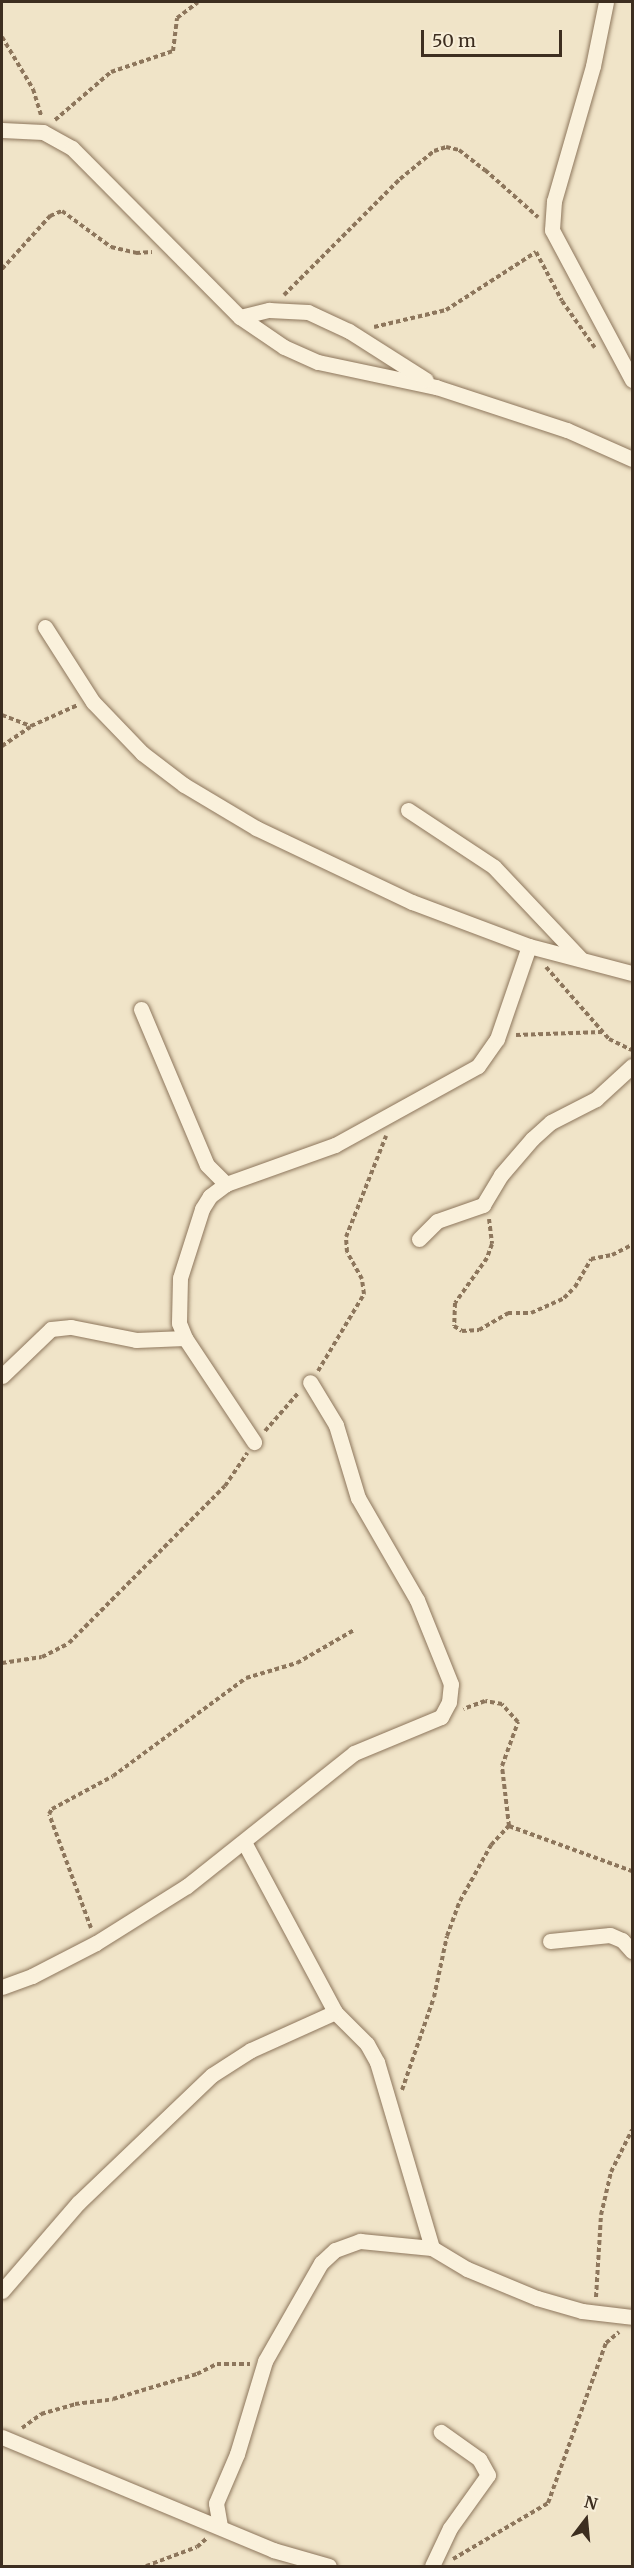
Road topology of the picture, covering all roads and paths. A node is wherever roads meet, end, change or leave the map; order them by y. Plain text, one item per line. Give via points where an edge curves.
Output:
1 (198, 2) edge
2 (606, 2) edge
3 (2, 37) edge
4 (2, 130) edge
5 (43, 132) junction
6 (552, 230) junction
7 (170, 250) junction
8 (2, 269) edge
9 (269, 310) junction
10 (240, 318) junction
11 (349, 331) junction
12 (602, 357) dead end
13 (633, 380) edge
14 (436, 387) junction
15 (633, 459) edge
16 (45, 627) dead end
17 (93, 702) junction
18 (2, 715) edge
19 (31, 726) junction
20 (2, 747) edge
21 (408, 810) dead end
22 (529, 946) junction
23 (582, 960) junction
24 (633, 974) edge
25 (141, 1009) dead end
26 (603, 1032) junction
27 (497, 1040) junction
28 (633, 1050) edge
29 (633, 1066) edge
30 (226, 1184) junction
31 (483, 1205) junction
32 (418, 1239) dead end
33 (633, 1245) edge
34 (185, 1338) junction
35 (2, 1376) edge
36 (310, 1382) dead end
37 (254, 1442) dead end
38 (354, 1629) dead end
39 (441, 1717) junction
40 (509, 1826) junction
41 (244, 1842) junction
42 (633, 1871) edge
43 (550, 1941) dead end
44 (96, 1943) junction
45 (633, 1951) edge
46 (2, 1987) edge
47 (335, 2012) junction
48 (394, 2110) junction
49 (633, 2130) edge
50 (432, 2248) junction
51 (2, 2290) edge
52 (595, 2314) junction
53 (630, 2322) edge
54 (265, 2361) junction
55 (441, 2432) dead end
56 (5, 2438) edge
57 (220, 2526) junction
58 (273, 2550) junction
59 (439, 2565) edge
60 (146, 2566) edge
61 (290, 2566) edge
62 (329, 2566) edge

1 - 5 path via 177,18 173,51 111,72
2 - 6 street via 593,66 554,201
3 - 5 path via 39,102
4 - 5 street
5 - 7 street via 72,148
6 - 9 path via 485,170 459,150 446,147 400,179
6 - 13 street
7 - 8 path via 136,253 111,247 62,211 50,216
7 - 10 street
9 - 10 street
9 - 11 street via 308,312
10 - 14 street via 284,347 318,362
11 - 12 path via 446,310 536,252 562,301
11 - 14 street
14 - 15 street via 567,430
16 - 17 street
17 - 19 path via 72,706
17 - 22 street via 142,753 184,785 256,828 367,883
18 - 19 path
19 - 20 path
21 - 23 street via 502,875
22 - 23 street
22 - 26 path
22 - 27 street
23 - 24 street
25 - 30 street via 207,1165
26 - 27 path via 544,1032
26 - 28 path via 618,1045
27 - 30 street via 478,1066 427,1097 335,1145
29 - 31 street via 596,1100 551,1122 532,1138 501,1175
30 - 34 street via 210,1196 202,1209 180,1278 179,1323
31 - 32 street via 437,1221
31 - 33 path via 491,1226 492,1244 455,1303 454,1326 462,1331 479,1330 508,1313 531,1313 564,1298 591,1259
34 - 35 street via 136,1340 71,1327 51,1329
34 - 37 street
36 - 39 street via 336,1425 358,1498 417,1600 451,1684 449,1702
38 - 44 path via 297,1663 246,1678 113,1776 52,1809 49,1814
39 - 40 path via 485,1701 502,1704 512,1712 518,1722 501,1780
39 - 41 street via 354,1753
40 - 42 path
40 - 48 path via 491,1845 460,1901 447,1936 434,1997
41 - 44 street via 187,1886
41 - 47 street
43 - 45 street via 610,1935
44 - 46 street
47 - 48 street via 367,2044
47 - 51 street via 251,2050 212,2075 78,2203
48 - 50 street
49 - 52 path via 611,2172 601,2215
50 - 52 street via 467,2269 522,2293
50 - 54 street via 360,2241 335,2250 308,2282
52 - 53 street
53 - 59 path via 606,2343 548,2503
54 - 56 path via 217,2364 197,2374 113,2399 41,2414
54 - 57 street via 237,2454 216,2504
55 - 59 street via 479,2459 488,2475 450,2528
56 - 57 street
57 - 58 street
57 - 60 path via 198,2547
58 - 61 street
58 - 62 street

